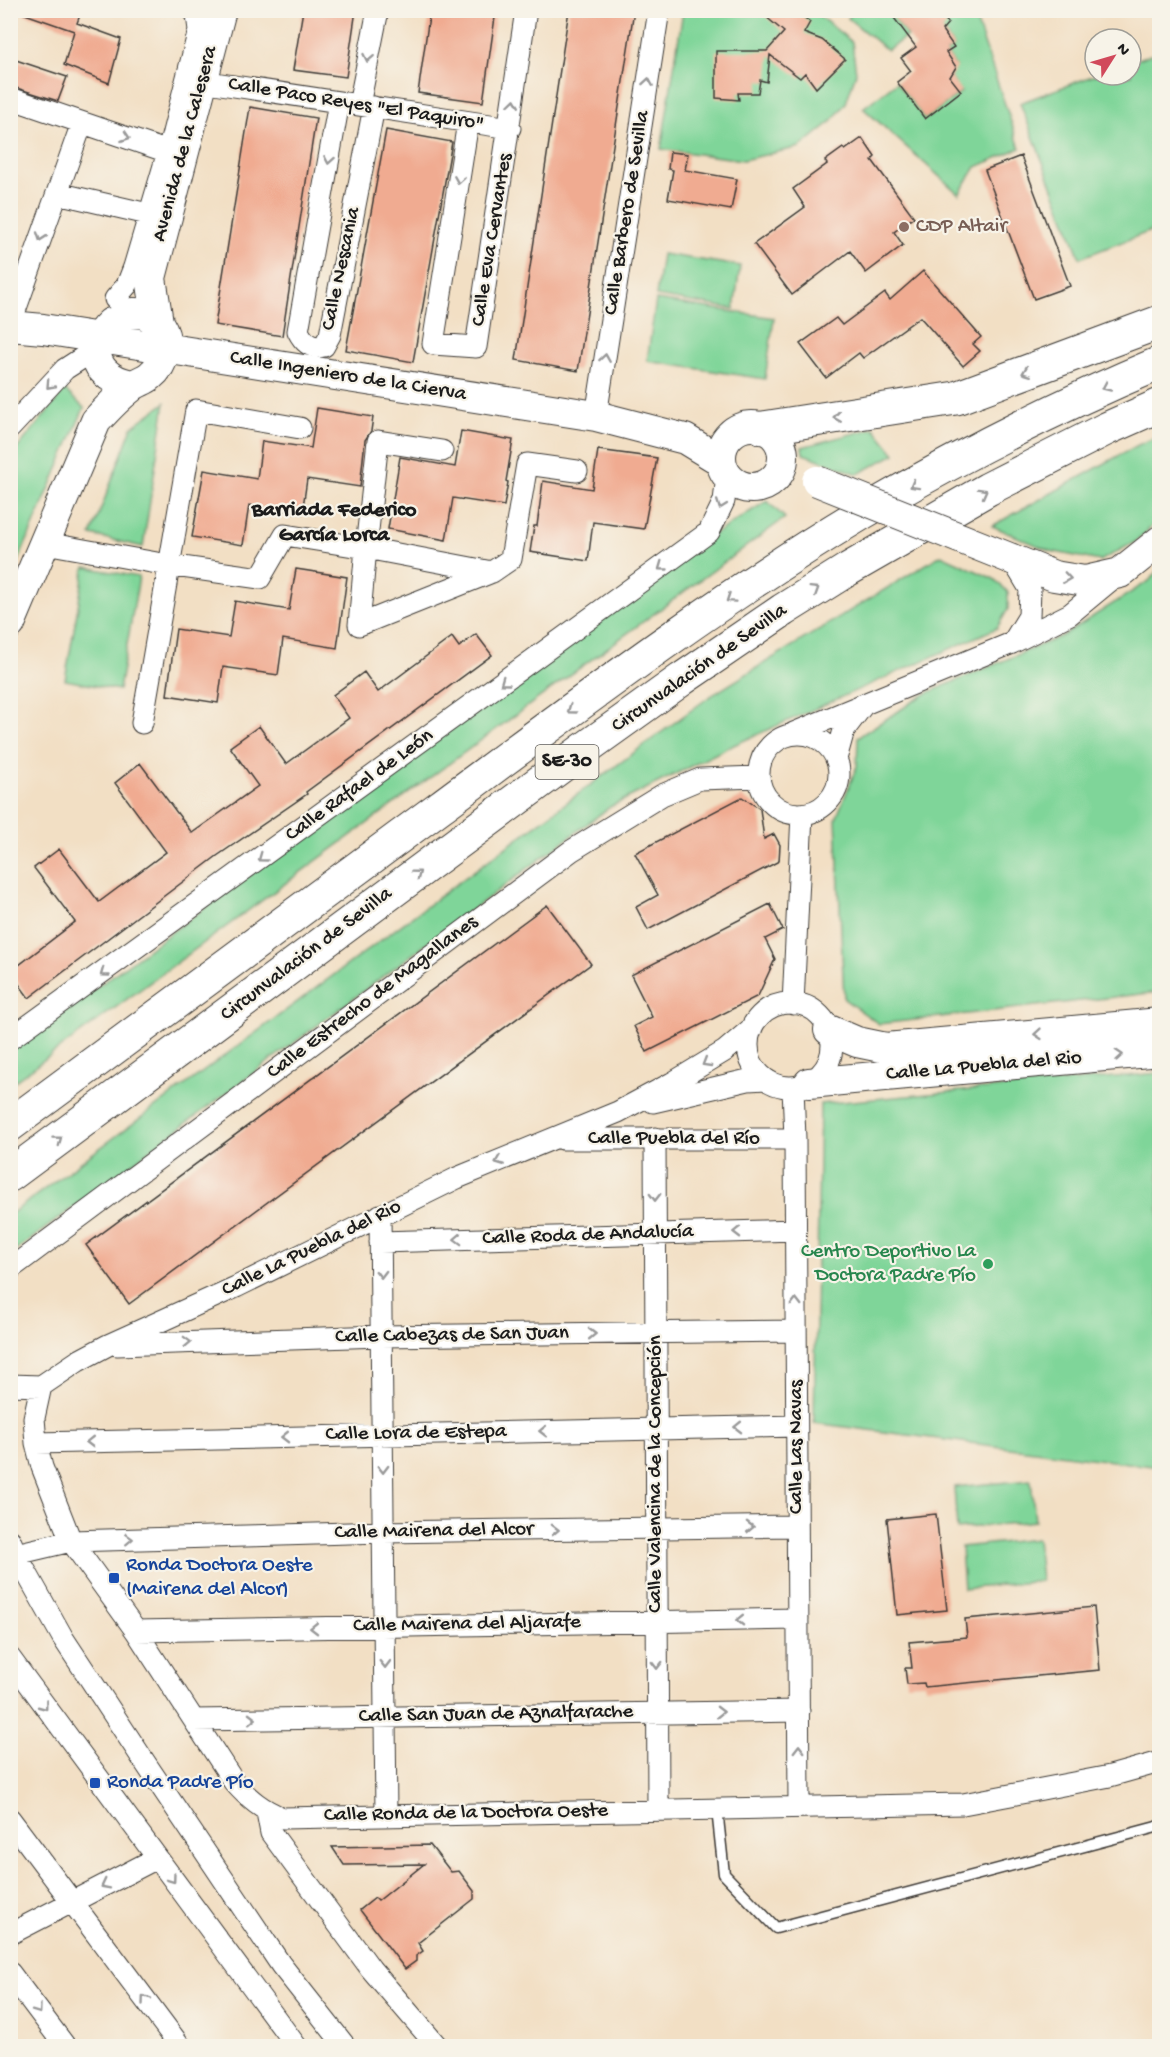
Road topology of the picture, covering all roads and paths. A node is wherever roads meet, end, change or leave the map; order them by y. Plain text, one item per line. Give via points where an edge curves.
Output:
1 (193, 10) edge
2 (221, 10) edge
3 (378, 10) edge
4 (526, 10) edge
5 (659, 10) edge
6 (201, 81) junction
7 (10, 98) edge
8 (357, 105) junction
9 (468, 122) junction
10 (82, 123) junction
11 (510, 128) junction
12 (175, 154) junction
13 (57, 193) junction
14 (158, 216) junction
15 (151, 278) junction
16 (119, 307) junction
17 (1160, 322) edge
18 (10, 325) edge
19 (162, 336) junction
20 (99, 351) junction
21 (1160, 363) edge
22 (133, 385) junction
23 (1160, 405) edge
24 (596, 416) junction
25 (96, 421) junction
26 (10, 428) edge
27 (300, 428) dead end
28 (748, 430) junction
29 (685, 439) junction
30 (442, 451) dead end
31 (779, 467) junction
32 (724, 468) junction
33 (577, 471) dead end
34 (1160, 541) edge
35 (45, 543) junction
36 (366, 548) junction
37 (1012, 559) junction
38 (168, 565) junction
39 (492, 572) junction
40 (1120, 573) junction
41 (10, 624) edge
42 (1012, 643) junction
43 (864, 703) junction
44 (142, 723) dead end
45 (794, 733) junction
46 (836, 759) junction
47 (758, 777) junction
48 (802, 814) junction
49 (793, 1004) junction
50 (1160, 1023) edge
51 (752, 1028) junction
52 (829, 1030) junction
53 (10, 1039) edge
54 (1160, 1051) edge
55 (766, 1079) junction
56 (801, 1085) junction
57 (618, 1112) junction
58 (10, 1125) edge
59 (655, 1138) junction
60 (795, 1138) junction
61 (553, 1139) junction
62 (10, 1174) edge
63 (380, 1215) junction
64 (795, 1230) junction
65 (655, 1234) junction
66 (380, 1242) junction
67 (10, 1269) edge
68 (796, 1331) junction
69 (656, 1333) junction
70 (149, 1335) junction
71 (381, 1336) junction
72 (10, 1385) edge
73 (41, 1386) junction
74 (796, 1426) junction
75 (656, 1429) junction
76 (382, 1434) junction
77 (36, 1443) junction
78 (797, 1526) junction
79 (656, 1528) junction
80 (383, 1532) junction
81 (71, 1541) junction
82 (13, 1547) edge
83 (798, 1619) junction
84 (657, 1621) junction
85 (384, 1626) junction
86 (136, 1631) junction
87 (12, 1664) edge
88 (799, 1711) junction
89 (657, 1713) junction
90 (385, 1717) junction
91 (194, 1720) junction
92 (1160, 1762) edge
93 (799, 1807) junction
94 (717, 1809) junction
95 (658, 1810) junction
96 (386, 1816) junction
97 (10, 1819) edge
98 (269, 1822) junction
99 (1160, 1826) edge
100 (157, 1858) junction
101 (73, 1902) junction
102 (10, 1934) edge
103 (10, 1973) edge
104 (65, 2046) edge
105 (180, 2046) edge
106 (296, 2046) edge
107 (345, 2046) edge
108 (437, 2046) edge

1 - 12 street via 199,30
2 - 6 street, Avenida de la Calesera
3 -> 8 street, Calle Nescania
11 -> 4 street, Calle Eva Cervantes
24 -> 5 street, Calle Barbero de Sevilla
6 - 8 street, Calle Paco Reyes "El Paquiro"
6 - 12 street, Avenida de la Calesera
7 - 10 street
8 -> 8 street, Calle Nescania via 298,331 308,345 316,348 324,345 330,335
8 - 9 street, Calle Paco Reyes "El Paquiro"
9 - 11 street, Calle Paco Reyes "El Paquiro"
9 -> 11 street, Calle Eva Cervantes via 433,344 476,347
10 -> 12 street
10 - 13 street
12 - 14 street, Avenida de la Calesera
13 - 14 street
13 -> 18 street
14 - 15 street, Avenida de la Calesera
14 - 16 street
15 - 16 street
15 - 19 street
16 - 19 street via 146,314
16 - 20 street
17 -> 28 highway via 956,398
18 - 20 street, Calle Ingeniero de la Cierva
19 - 20 street, Calle Ingeniero de la Cierva
19 - 22 street via 161,364 150,377
19 - 24 street, Calle Ingeniero de la Cierva
20 - 22 street via 109,377
20 - 25 street
20 -> 26 street via 65,369
21 -> 58 highway, Circunvalación de Sevilla / SE-30 via 1027,422 862,514 750,585 559,719
22 - 25 street
62 -> 23 highway, Circunvalación de Sevilla / SE-30 via 601,737 783,610 988,489
24 - 29 street, Calle Ingeniero de la Cierva
25 - 35 street
27 - 38 street via 196,410
28 - 29 street, Calle Ingeniero de la Cierva
28 - 31 street via 777,439
28 - 32 street via 725,440 721,450
29 - 32 street, Calle Ingeniero de la Cierva
30 - 36 street via 378,441
31 - 32 street via 763,486 753,488 734,483
31 - 37 street, bridge
32 -> 53 street, Calle Rafael de León via 724,501 709,532
33 - 39 street via 527,464 512,559
34 - 40 street
35 - 38 street
35 - 41 street
36 - 38 street via 285,535 260,578
36 - 39 street
36 - 39 street via 359,625
37 -> 40 street via 1054,576 1085,581
37 - 42 street via 1030,589 1029,616
38 - 44 street
40 - 42 street via 1070,614
42 - 43 street
43 - 45 street
43 - 46 street via 844,730
45 - 46 street via 820,739
45 - 47 street via 772,743 759,765
46 - 48 street via 838,784 833,795 814,812
47 - 48 street via 761,790 773,804 789,813
47 - 67 street, Calle Estrecho de Magallanes via 700,779 662,795 571,851
48 - 49 street
49 - 51 street via 769,1009
49 - 52 street via 815,1011
50 -> 52 street, Calle La Puebla del Rio via 885,1048
51 - 55 street via 750,1056
51 -> 57 street via 725,1051
52 - 56 street via 832,1042 827,1066 819,1076
56 -> 54 street, Calle La Puebla del Rio
55 - 56 street via 779,1086
55 - 57 street via 696,1091
56 - 60 street, Calle Las Navas
57 - 61 street, Calle La Puebla del Rio
59 - 60 street, Calle Puebla del Río
59 - 61 street, Calle Puebla del Río
59 -> 65 street, Calle Valencina de la Concepción
60 - 64 street, Calle Las Navas
61 -> 63 street, Calle La Puebla del Rio
63 - 66 street
63 - 70 street, Calle La Puebla del Rio
64 -> 65 street, Calle Roda de Andalucía
68 -> 64 street, Calle Las Navas
65 -> 66 street, Calle Roda de Andalucía
65 - 69 street, Calle Valencina de la Concepción
66 -> 71 street
68 - 69 street, Calle Cabezas de San Juan
68 - 74 street, Calle Las Navas
71 -> 69 street, Calle Cabezas de San Juan
69 - 75 street, Calle Valencina de la Concepción
70 -> 71 street, Calle Cabezas de San Juan
70 - 73 street, Calle La Puebla del Rio via 108,1345
71 - 76 street
72 - 73 street
73 - 77 street, Calle Ronda de la Doctora Oeste via 34,1418
74 -> 75 street, Calle Lora de Estepa
74 - 78 street, Calle Las Navas
75 -> 76 street, Calle Lora de Estepa
75 - 79 street, Calle Valencina de la Concepción
76 -> 77 street, Calle Lora de Estepa
76 -> 80 street
77 - 81 street, Calle Ronda de la Doctora Oeste
79 -> 78 street, Calle Mairena del Alcor
78 - 83 street, Calle Las Navas
80 -> 79 street, Calle Mairena del Alcor
79 - 84 street, Calle Valencina de la Concepción
81 -> 80 street, Calle Mairena del Alcor
80 - 85 street
81 - 82 street, Calle Mairena del Alcor
81 - 86 street, Calle Ronda de la Doctora Oeste
82 - 107 street via 63,1638 146,1764 281,1965
83 -> 84 street, Calle Mairena del Aljarafe
83 - 88 street, Calle Las Navas
84 - 85 street, Calle Mairena del Aljarafe
84 -> 89 street, Calle Valencina de la Concepción
85 -> 86 street, Calle Mairena del Aljarafe
85 -> 90 street
86 - 91 street, Calle Ronda de la Doctora Oeste
87 -> 100 street
89 -> 88 street, Calle San Juan de Aznalfarache
93 -> 88 street, Calle Las Navas
89 - 90 street, Calle San Juan de Aznalfarache
89 - 95 street, Calle Valencina de la Concepción
91 -> 90 street, Calle San Juan de Aznalfarache
90 - 96 street
91 - 98 street, Calle Ronda de la Doctora Oeste via 234,1782
92 - 93 street, Calle Ronda de la Doctora Oeste via 1110,1776 963,1804
93 - 94 street, Calle Ronda de la Doctora Oeste
94 - 95 street, Calle Ronda de la Doctora Oeste
94 - 99 lane via 724,1874 776,1928
95 - 96 street, Calle Ronda de la Doctora Oeste
96 - 98 street, Calle Ronda de la Doctora Oeste via 283,1818
97 - 101 street
98 - 108 street via 371,1969
100 -> 101 street
100 -> 106 street
101 - 102 street
105 -> 101 street
103 -> 104 street

